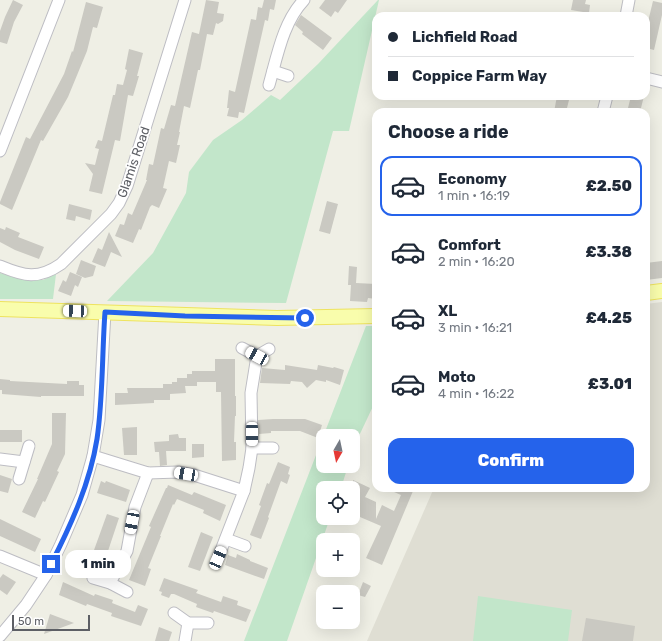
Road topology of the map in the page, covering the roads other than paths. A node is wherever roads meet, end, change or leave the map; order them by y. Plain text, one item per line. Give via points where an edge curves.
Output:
1 (59, 0) edge
2 (185, 0) edge
3 (304, 0) edge
4 (629, 0) edge
5 (627, 12) edge
6 (273, 72) junction
7 (288, 76) dead end
8 (650, 79) edge
9 (662, 82) edge
10 (270, 86) dead end
11 (0, 151) edge
12 (0, 266) edge
13 (662, 291) edge
14 (650, 292) edge
15 (0, 309) edge
16 (105, 312) junction
17 (372, 316) edge
18 (242, 348) dead end
19 (269, 349) dead end
20 (257, 356) junction
21 (29, 446) dead end
22 (252, 448) junction
23 (273, 448) dead end
24 (93, 456) junction
25 (0, 459) edge
26 (24, 462) junction
27 (148, 473) junction
28 (19, 479) dead end
29 (244, 491) junction
30 (226, 539) junction
31 (245, 546) dead end
32 (0, 556) edge
33 (218, 558) dead end
34 (46, 575) junction
35 (93, 578) dead end
36 (110, 583) junction
37 (127, 592) dead end
38 (174, 613) dead end
39 (188, 623) junction
40 (208, 623) dead end
41 (0, 636) edge
42 (185, 641) edge

1 - 11 street
2 - 12 street, Glamis Road via 127,186 119,203 111,214 51,271 29,276
3 - 6 street via 287,28
4 - 5 street
6 - 7 street
6 - 10 street
8 - 9 street
13 - 14 main road
15 - 16 main road
16 - 17 main road via 277,318
16 - 24 street via 99,420
18 - 20 street
19 - 20 street
20 - 22 street via 251,393
21 - 26 street
22 - 23 street
22 - 29 street
24 - 27 street
24 - 34 street via 74,517
25 - 26 street
26 - 28 street
27 - 29 street via 178,472 194,475
27 - 36 street via 135,507 127,551
29 - 30 street
30 - 31 street
30 - 33 street
32 - 34 street
34 - 41 street via 26,605
35 - 36 street
36 - 37 street
38 - 39 street
39 - 40 street
39 - 42 street

